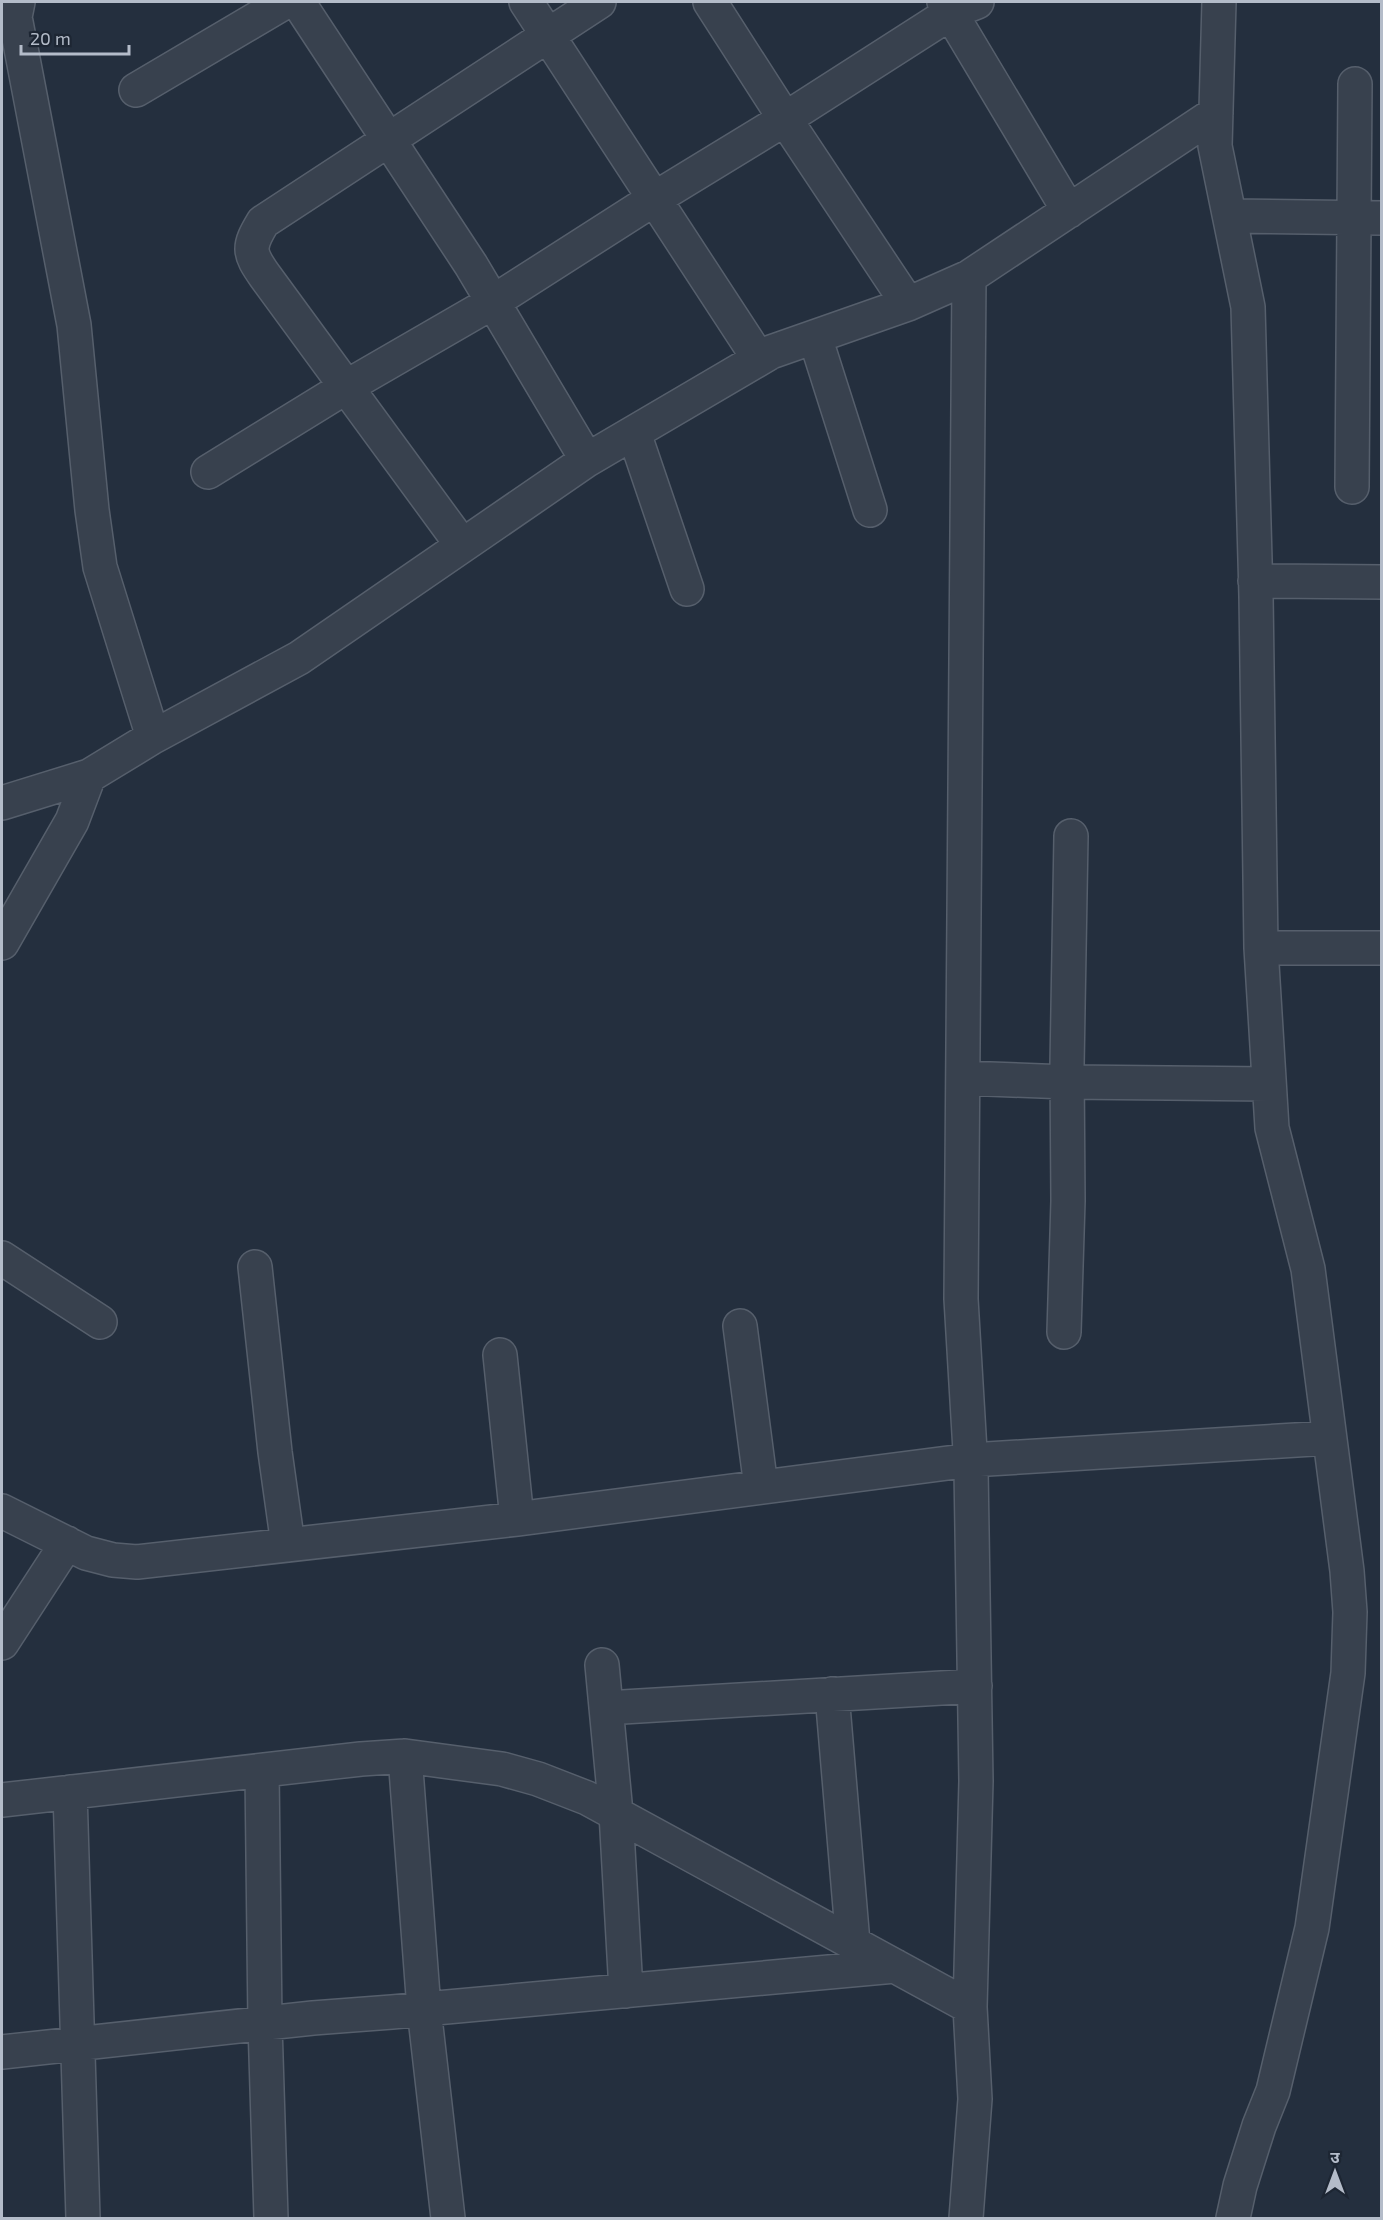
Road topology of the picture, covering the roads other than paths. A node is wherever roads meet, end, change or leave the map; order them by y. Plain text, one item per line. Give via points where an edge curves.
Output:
1 (16, 2) edge
2 (285, 2) edge
3 (298, 2) edge
4 (526, 2) edge
5 (599, 2) edge
6 (710, 2) edge
7 (1219, 2) edge
8 (958, 5) edge
9 (548, 35) junction
10 (1355, 84) dead end
11 (136, 90) dead end
12 (1216, 113) junction
13 (785, 119) junction
14 (388, 139) junction
15 (654, 199) junction
16 (1069, 211) junction
17 (1230, 216) junction
18 (1368, 217) edge
19 (969, 277) junction
20 (493, 302) junction
21 (908, 304) junction
22 (815, 337) junction
23 (759, 360) junction
24 (346, 387) junction
25 (634, 433) junction
26 (587, 460) junction
27 (208, 472) dead end
28 (1352, 487) dead end
29 (870, 510) dead end
30 (462, 545) junction
31 (1256, 581) junction
32 (1382, 582) edge
33 (687, 590) dead end
34 (153, 737) junction
35 (88, 776) junction
36 (4, 793) edge
37 (1071, 836) dead end
38 (2, 942) edge
39 (1261, 948) junction
40 (1382, 948) edge
41 (963, 1078) junction
42 (1067, 1082) junction
43 (1269, 1084) junction
44 (2, 1258) edge
45 (255, 1267) dead end
46 (100, 1322) dead end
47 (740, 1326) dead end
48 (1064, 1332) dead end
49 (500, 1355) dead end
50 (1329, 1438) junction
51 (971, 1460) junction
52 (760, 1487) junction
53 (2, 1512) edge
54 (517, 1519) junction
55 (67, 1543) junction
56 (288, 1545) junction
57 (2, 1642) edge
58 (602, 1665) dead end
59 (975, 1686) junction
60 (832, 1695) junction
61 (606, 1708) junction
62 (405, 1756) junction
63 (262, 1771) junction
64 (70, 1792) junction
65 (2, 1800) edge
66 (616, 1813) junction
67 (853, 1943) junction
68 (895, 1966) junction
69 (626, 1991) junction
70 (970, 2007) junction
71 (423, 2009) junction
72 (265, 2024) junction
73 (77, 2044) junction
74 (2, 2052) edge
75 (83, 2218) edge
76 (271, 2218) edge
77 (448, 2218) edge
78 (966, 2218) edge
79 (1228, 2218) edge

1 - 34 street via 15,17 74,325 100,567
2 - 11 street
3 - 14 street
4 - 9 street
5 - 9 street
6 - 13 street
7 - 12 street
8 - 13 street
8 - 16 street
9 - 14 street
9 - 15 street
10 - 18 street
12 - 16 street
12 - 17 street via 1215,146
13 - 15 street
13 - 21 street
14 - 20 street
14 - 24 street via 263,222 252,240 252,258
15 - 20 street
15 - 23 street
16 - 19 street
17 - 18 street
17 - 31 street via 1248,307
18 - 28 street
19 - 21 street
19 - 41 street
20 - 24 street
20 - 26 street
21 - 22 street
22 - 23 street
22 - 29 street
23 - 25 street
24 - 27 street
24 - 30 street
25 - 26 street
25 - 33 street
26 - 30 street
30 - 34 street via 299,658
31 - 32 street
31 - 39 street
34 - 35 street
35 - 36 street
35 - 38 street via 72,821
37 - 42 street
39 - 40 street
39 - 43 street
41 - 42 street
41 - 51 street via 961,1299
42 - 43 street
42 - 48 street
43 - 50 street via 1272,1128 1308,1269
44 - 46 street
45 - 56 street
47 - 52 street
49 - 54 street
50 - 51 street
50 - 79 street via 1350,1612 1341,1736 1307,1950 1273,2091
51 - 52 street
51 - 59 street
52 - 54 street
53 - 55 street
54 - 56 street
55 - 56 street via 86,1553 137,1562
55 - 57 street
58 - 61 street
59 - 60 street
59 - 70 street
60 - 61 street
60 - 67 street
61 - 66 street
62 - 63 street
62 - 66 street via 502,1769 538,1779
62 - 71 street
63 - 64 street
63 - 72 street
64 - 65 street
64 - 73 street
66 - 67 street
66 - 69 street
67 - 68 street
68 - 69 street
68 - 70 street
69 - 71 street
70 - 78 street via 975,2099
71 - 72 street
71 - 77 street
72 - 73 street
72 - 76 street
73 - 74 street
73 - 75 street

